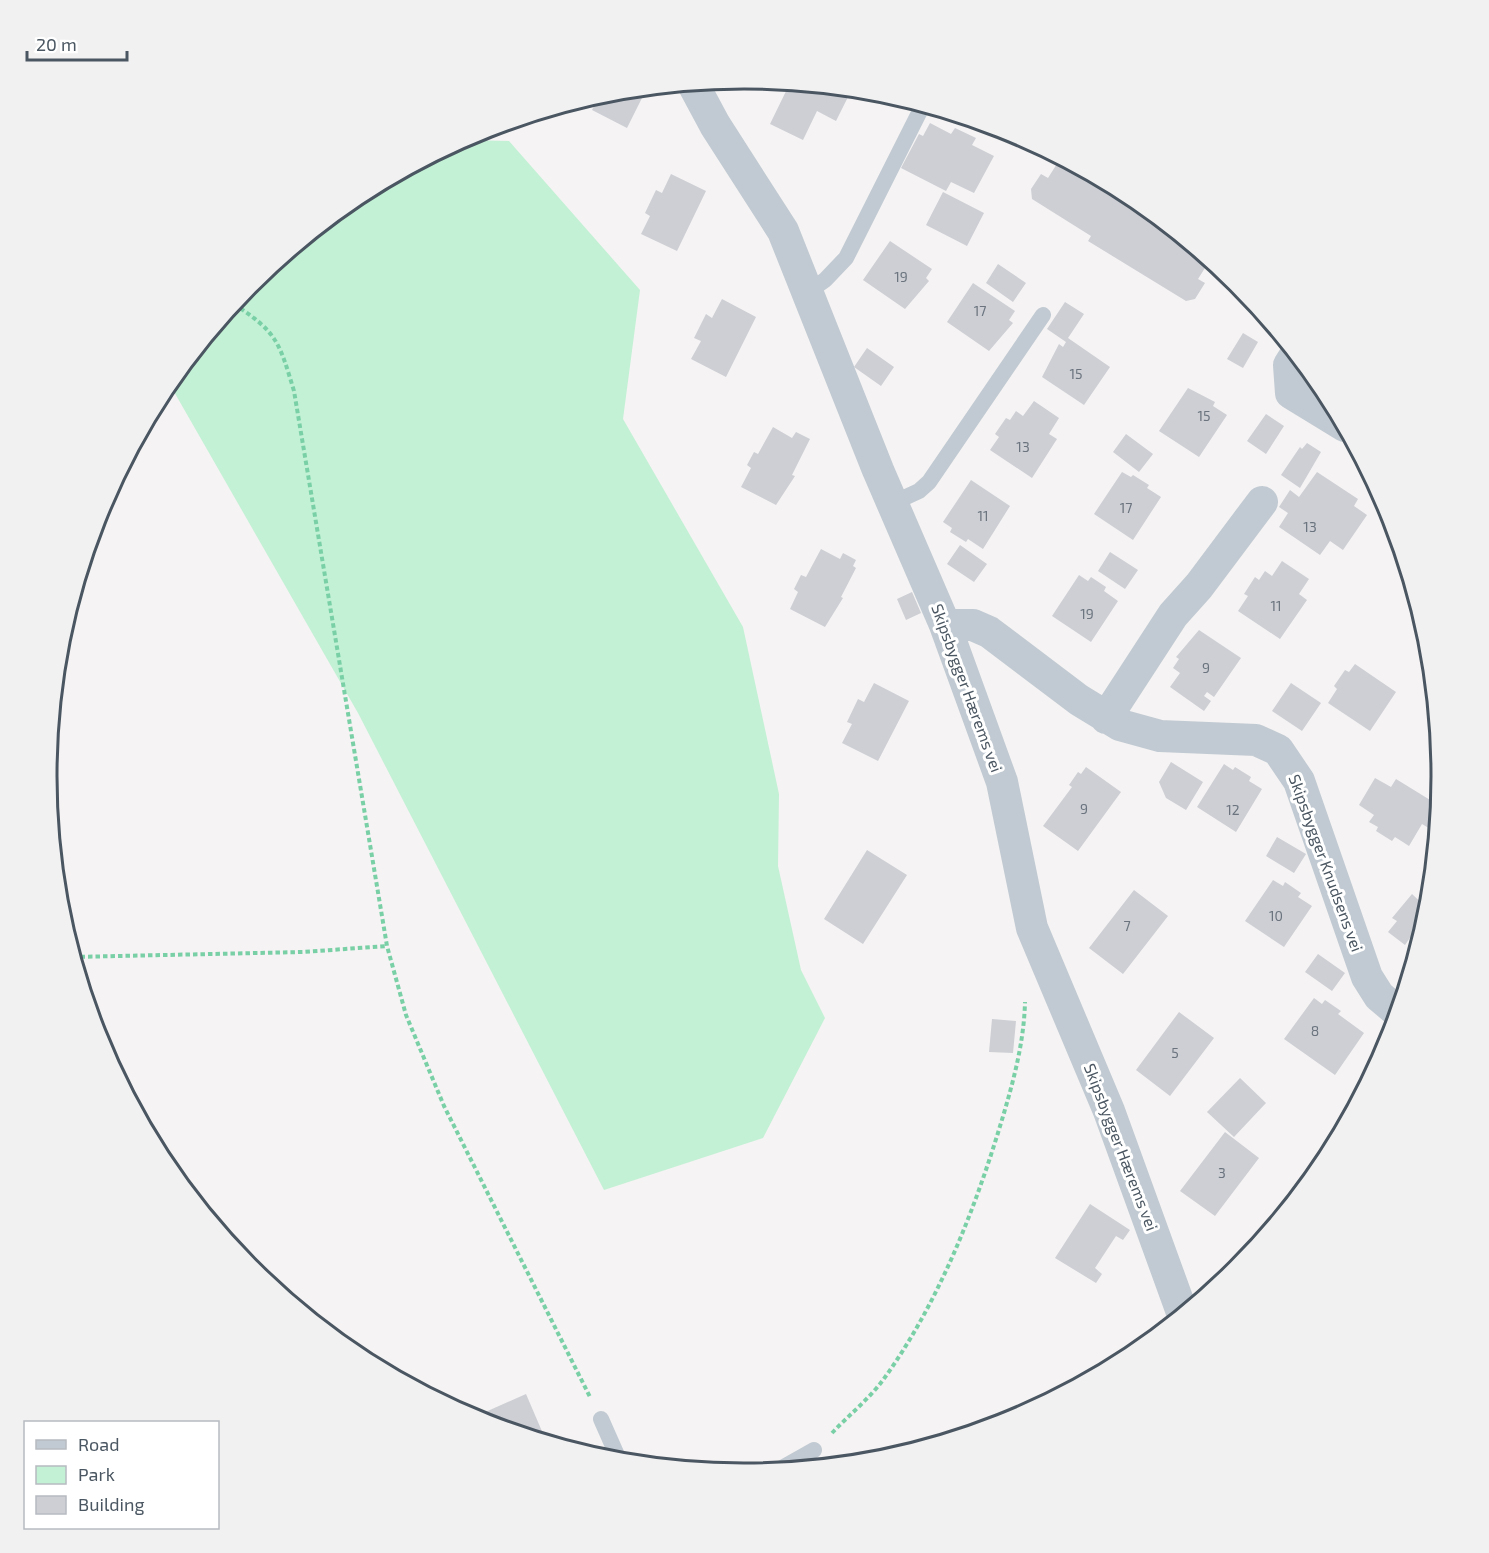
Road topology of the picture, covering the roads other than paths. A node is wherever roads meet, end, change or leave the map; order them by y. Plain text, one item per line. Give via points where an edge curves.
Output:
1 (696, 90) edge
2 (920, 111) edge
3 (808, 292) junction
4 (1043, 315) dead end
5 (1292, 361) edge
6 (1330, 417) edge
7 (1262, 502) dead end
8 (893, 503) junction
9 (945, 625) junction
10 (1106, 718) junction
11 (1392, 1007) edge
12 (1180, 1308) edge
13 (602, 1419) road end
14 (814, 1450) road end
15 (616, 1452) edge
16 (791, 1463) edge

1 - 3 street, Skipsbygger Hærems vei via 773,212
2 - 3 lane via 846,258
3 - 8 street, Skipsbygger Hærems vei
4 - 8 lane via 929,482
5 - 6 street via 1291,393
7 - 10 street via 1173,615
8 - 9 street, Skipsbygger Hærems vei
9 - 10 street, Skipsbygger Knudsens vei via 973,624 989,632
9 - 12 street, Skipsbygger Hærems vei via 1002,782 1032,928 1108,1111
10 - 11 street, Skipsbygger Knudsens vei via 1145,734 1256,740 1278,750 1299,781 1367,977 1378,996
13 - 15 lane
14 - 16 lane

